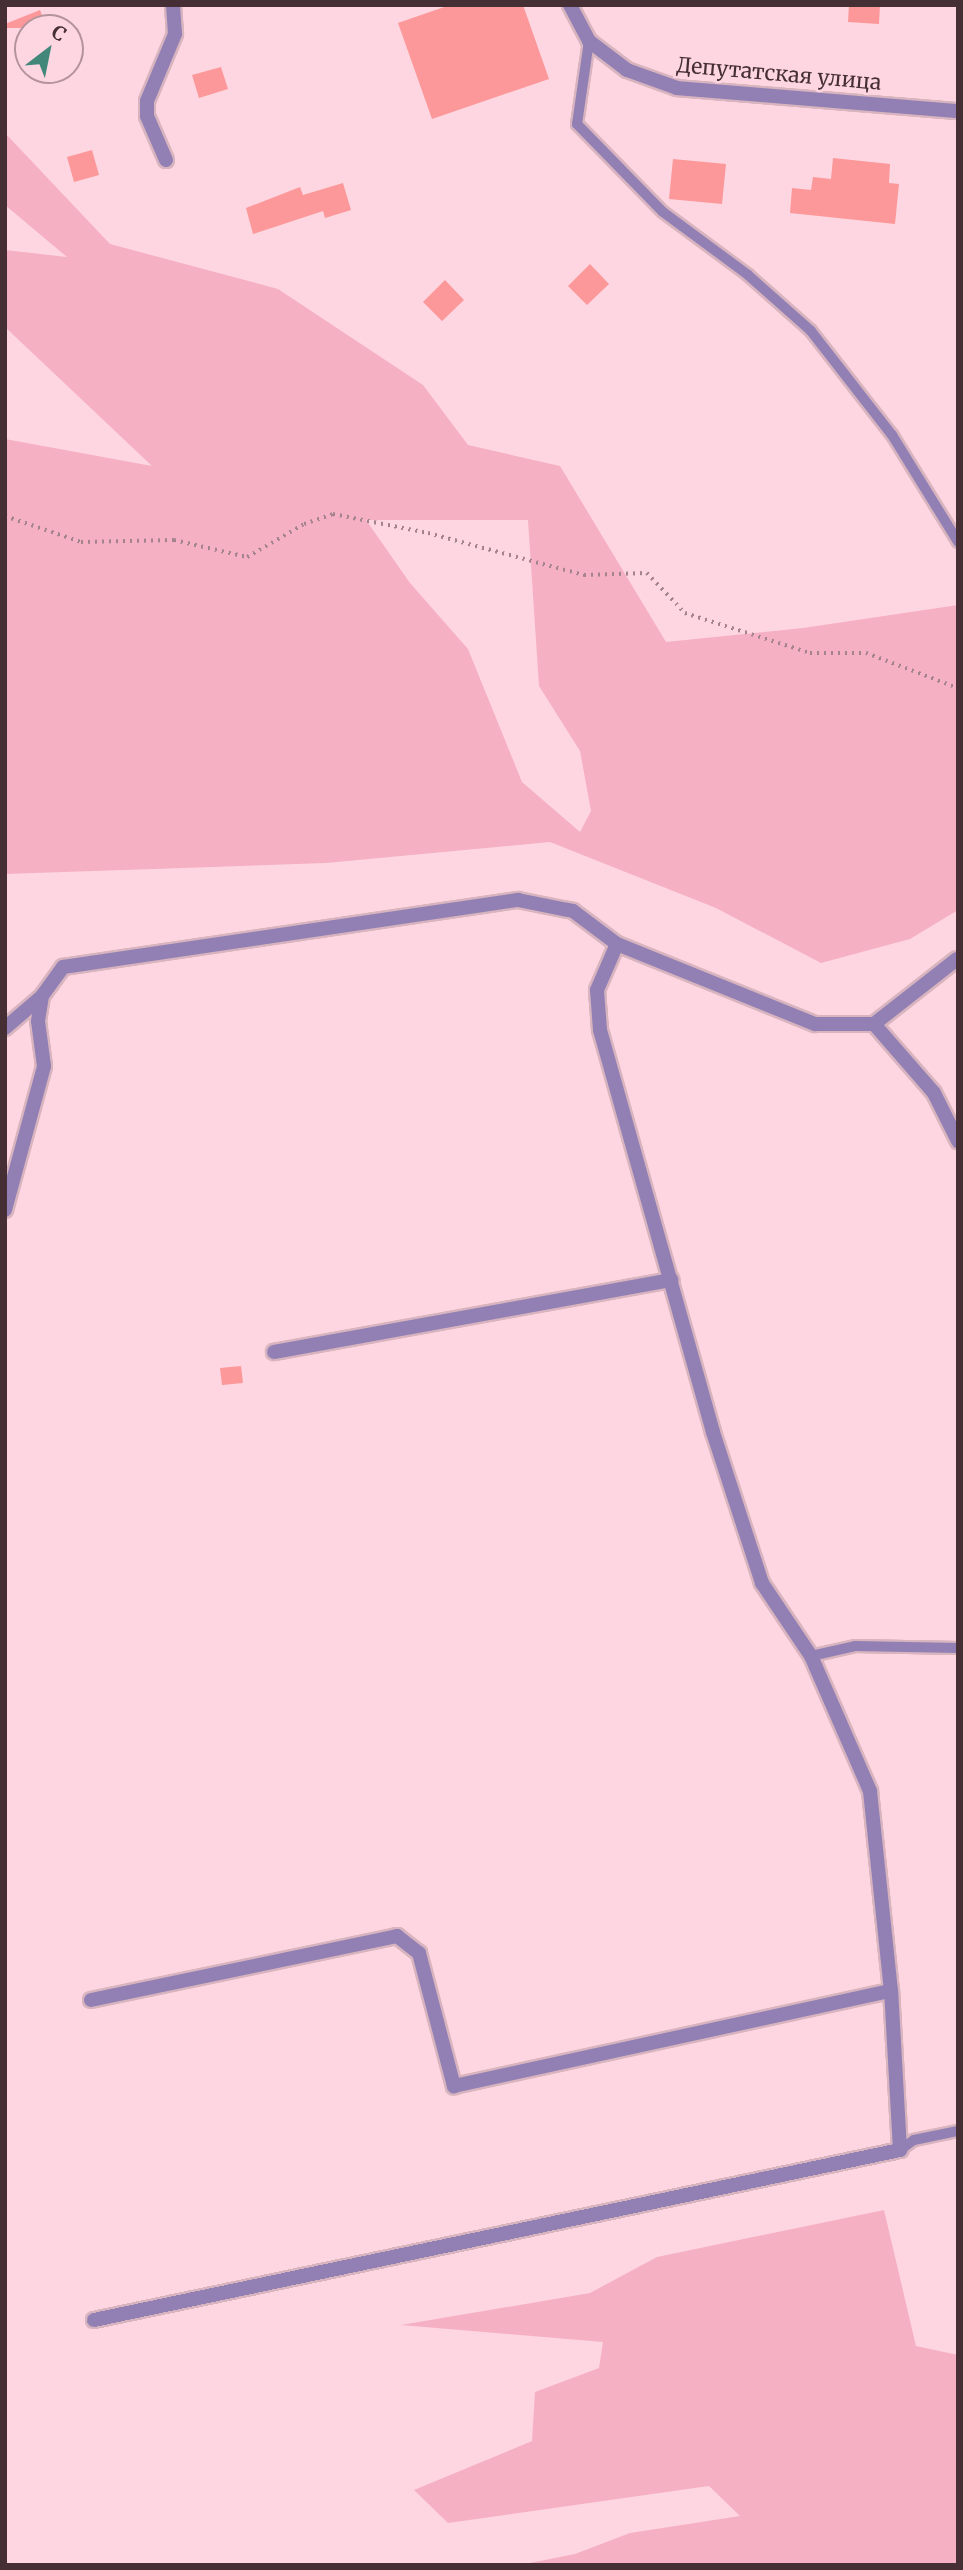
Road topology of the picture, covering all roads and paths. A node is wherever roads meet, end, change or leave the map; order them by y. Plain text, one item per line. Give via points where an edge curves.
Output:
1 (173, 5) edge
2 (570, 5) edge
3 (589, 41) junction
4 (958, 111) edge
5 (166, 160) dead end
6 (5, 516) edge
7 (958, 542) edge
8 (958, 688) edge
9 (617, 944) junction
10 (957, 959) edge
11 (42, 996) junction
12 (874, 1024) junction
13 (5, 1028) edge
14 (958, 1141) edge
15 (5, 1210) edge
16 (671, 1280) junction
17 (274, 1352) dead end
18 (958, 1648) edge
19 (811, 1656) junction
20 (891, 1991) junction
21 (91, 2000) dead end
22 (958, 2131) edge
23 (900, 2150) junction
24 (94, 2320) dead end

1 - 5 street via 175,34 147,102 147,116
2 - 3 street, Депутатская улица
3 - 4 street, Депутатская улица via 627,71 677,89
3 - 7 lane via 577,124 663,212 748,275 811,331 892,435
6 - 8 path via 81,542 174,540 247,557 304,524 332,514 428,533 584,575 647,573 685,613 810,653 866,653
9 - 11 street via 573,911 518,900 63,967
9 - 12 street via 815,1024
9 - 16 street via 597,990 600,1030
10 - 12 street
11 - 13 street
11 - 15 street via 38,1021 44,1066
12 - 14 street via 934,1093
16 - 17 street
16 - 19 street via 762,1583
18 - 19 lane via 855,1646
19 - 20 street via 870,1791
20 - 21 street via 454,2086 419,1953 397,1936
20 - 23 street
22 - 23 lane via 914,2140
23 - 24 street

